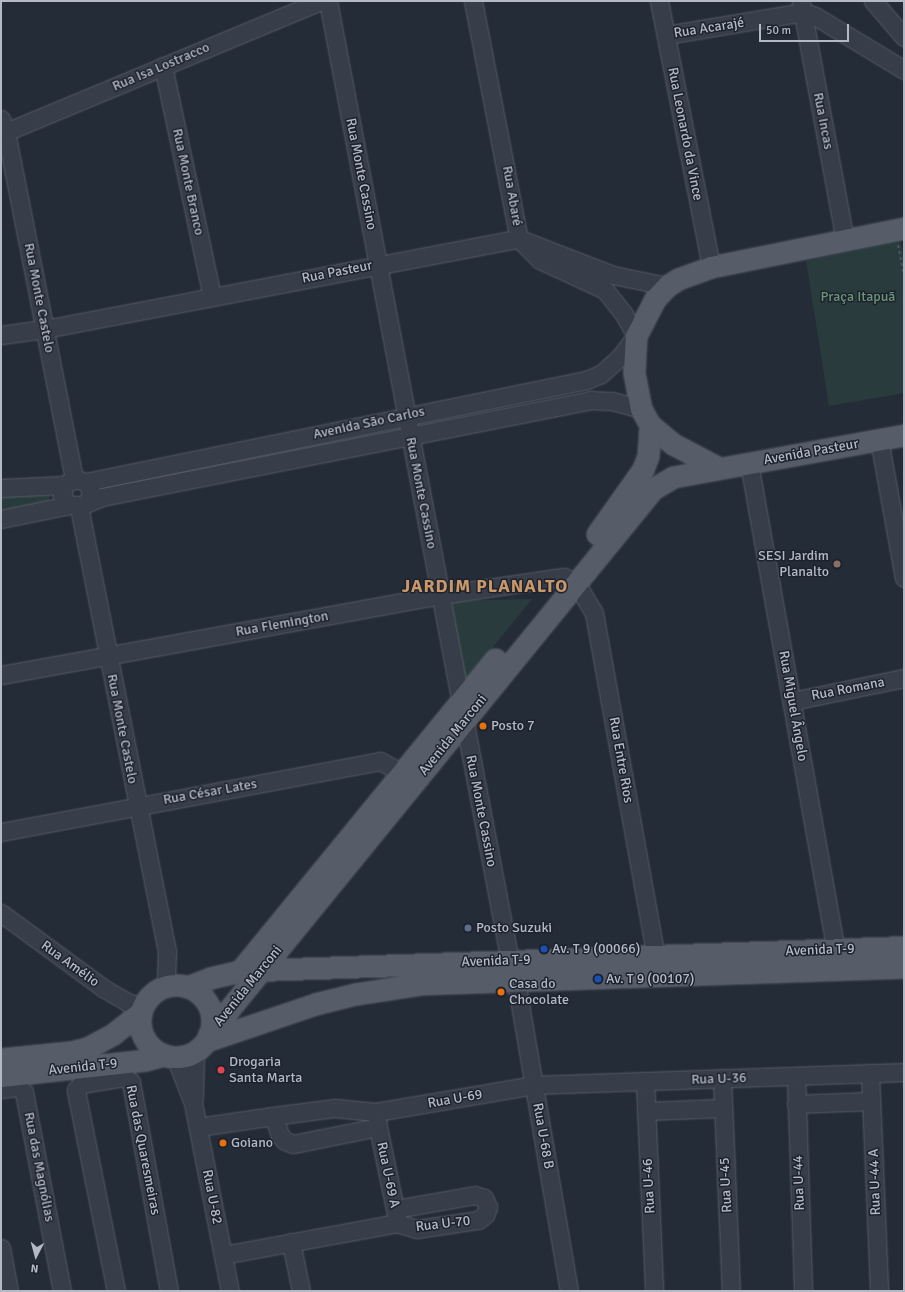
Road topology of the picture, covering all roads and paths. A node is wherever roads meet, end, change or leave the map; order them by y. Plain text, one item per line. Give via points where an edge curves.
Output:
1 (320, 1) edge
2 (328, 1) edge
3 (473, 1) edge
4 (659, 1) edge
5 (873, 1) edge
6 (802, 7) edge
7 (666, 35) junction
8 (904, 37) edge
9 (163, 66) junction
10 (904, 70) edge
11 (3, 128) edge
12 (904, 228) edge
13 (519, 239) junction
14 (845, 241) junction
15 (378, 264) junction
16 (711, 267) junction
17 (609, 283) junction
18 (667, 286) junction
19 (212, 297) junction
20 (45, 329) junction
21 (1, 335) edge
22 (636, 336) junction
23 (586, 380) junction
24 (590, 400) junction
25 (407, 416) junction
26 (646, 417) junction
27 (904, 435) edge
28 (410, 436) junction
29 (880, 439) junction
30 (749, 463) junction
31 (717, 467) junction
32 (75, 482) junction
33 (1, 488) edge
34 (636, 496) junction
35 (78, 505) junction
36 (1, 519) edge
37 (904, 578) edge
38 (570, 580) junction
39 (440, 595) junction
40 (108, 656) junction
41 (1, 675) edge
42 (904, 678) edge
43 (792, 701) junction
44 (462, 711) junction
45 (409, 776) junction
46 (136, 805) junction
47 (1, 832) edge
48 (1, 913) edge
49 (904, 947) edge
50 (836, 950) junction
51 (656, 956) junction
52 (510, 961) junction
53 (904, 967) edge
54 (261, 970) junction
55 (240, 971) junction
56 (516, 981) junction
57 (179, 986) junction
58 (142, 1010) junction
59 (203, 1042) junction
60 (169, 1056) junction
61 (1, 1059) edge
62 (904, 1072) edge
63 (870, 1073) junction
64 (1, 1076) edge
65 (796, 1076) junction
66 (722, 1078) junction
67 (644, 1081) junction
68 (534, 1085) junction
69 (1, 1089) edge
70 (871, 1101) junction
71 (193, 1103) junction
72 (796, 1104) junction
73 (723, 1108) junction
74 (646, 1111) junction
75 (273, 1116) junction
76 (377, 1120) junction
77 (198, 1127) junction
78 (397, 1216) joint
79 (291, 1242) junction
80 (1, 1248) edge
81 (223, 1255) junction
82 (9, 1291) edge
83 (62, 1291) edge
84 (116, 1291) edge
85 (169, 1291) edge
86 (230, 1291) edge
87 (301, 1291) edge
88 (569, 1291) edge
89 (654, 1291) edge
90 (731, 1291) edge
91 (803, 1291) edge
92 (879, 1291) edge

1 - 9 street, Rua Isa Lostracco
2 - 15 street, Rua Monte Cassino
3 - 13 street, Rua Abaré
4 - 7 street, Rua Leonardo da Vince
5 - 8 street
6 - 7 street, Rua Acarajé
6 - 10 street
6 - 14 street, Rua Incas
7 - 16 street, Rua Leonardo da Vince
9 - 11 street, Rua Isa Lostracco
9 - 19 street, Rua Monte Branco
11 - 20 street, Rua Monte Castelo
12 - 14 main road
13 - 15 street, Rua Pasteur
13 - 17 street, Rua Abaré
14 - 16 main road
15 - 19 street, Rua Pasteur
15 - 25 street, Rua Monte Cassino
16 - 18 main road
17 - 18 street, Rua Abaré
17 - 22 street
18 - 22 main road via 648,309
19 - 20 street, Rua Pasteur
20 - 21 street, Rua Pasteur
20 - 32 street, Rua Monte Castelo
22 - 23 street, Avenida São Carlos via 611,366
22 - 26 main road, Avenida Marconi via 634,372
23 - 24 street
23 - 25 street, Avenida São Carlos
24 - 26 street, Avenida São Carlos via 612,400
24 - 28 street, Avenida São Carlos
25 - 28 street, Rua Monte Cassino
25 - 32 street, Avenida São Carlos
26 - 31 main road via 673,444
26 - 34 main road, Avenida Marconi via 648,456
27 - 29 main road, Avenida Pasteur
28 - 35 street, Avenida São Carlos via 102,497
28 - 39 street, Rua Monte Cassino
29 - 30 main road, Avenida Pasteur
29 - 37 street
30 - 31 main road, Avenida Pasteur
30 - 43 street, Rua Miguel Ângelo
31 - 34 main road, Avenida Marconi via 673,477
32 - 33 street, Avenida São Carlos
32 - 35 street via 62,496
32 - 35 street via 90,488 91,496
34 - 38 main road, Avenida Marconi
35 - 36 street, Avenida São Carlos
35 - 40 street, Rua Monte Castelo
38 - 39 street, Rua Flemington
38 - 44 main road, Avenida Marconi
38 - 51 street, Rua Entre Rios via 594,613
39 - 40 street, Rua Flemington
39 - 44 street, Rua Monte Cassino
40 - 41 street, Rua Flemington
40 - 46 street, Rua Monte Castelo
42 - 43 street, Rua Romana
43 - 50 street, Rua Miguel Ângelo
44 - 45 main road, Avenida Marconi
44 - 52 street, Rua Monte Cassino
45 - 46 street, Rua César Lates via 380,761
45 - 54 main road, Avenida Marconi
45 - 55 main road, Avenida Marconi
46 - 47 street, Rua César Lates
46 - 57 street, Rua Monte Castelo via 167,952
48 - 58 street, Rua Amélio via 103,988
49 - 50 main road, Avenida T-9
50 - 51 main road, Avenida T-9
51 - 52 main road, Avenida T-9
52 - 54 main road, Avenida T-9
53 - 56 main road, Avenida T-9
54 - 55 main road, Avenida T-9
54 - 59 main road, Avenida Marconi
55 - 57 main road, Avenida T-9
56 - 59 main road, Avenida T-9 via 420,984 355,994 286,1013
56 - 68 street, Rua U-68 B
57 - 58 main road via 152,994
57 - 59 main road via 203,997 209,1006 212,1015
58 - 60 main road via 141,1030 144,1038 156,1051
58 - 61 main road, Avenida T-9 via 113,1034 87,1048
59 - 60 main road
59 - 71 street, Rua U-82
60 - 64 main road, Avenida T-9
60 - 71 street, Rua U-82
62 - 63 street, Rua U-36
63 - 65 street, Rua U-36
63 - 70 street, Rua U-44 A
65 - 66 street, Rua U-36
65 - 72 street, Rua U-44
66 - 67 street, Rua U-36
66 - 73 street, Rua U-45
67 - 68 street, Rua U-36
67 - 74 street, Rua U-46
68 - 76 street, Rua U-69
68 - 88 street, Rua U-68 B
69 - 83 street, Rua das Magnólias via 21,1087 24,1092
70 - 72 street
70 - 92 street, Rua U-44 A
71 - 77 street, Rua U-82
72 - 91 street, Rua U-44
73 - 74 street, Rua U-36
73 - 90 street, Rua U-45
74 - 89 street, Rua U-46
75 - 76 street, Rua U-69 via 335,1108
75 - 76 street, Rua U-69 via 280,1135 285,1141 293,1144
75 - 77 street, Rua U-69
76 - 78 street, Rua U-69 A
77 - 81 street, Rua U-82
78 - 79 street, Rua U-70
79 - 81 street, Rua U-70
79 - 87 street
80 - 82 street
81 - 86 street, Rua U-82
84 - 85 street, Rua das Quaresmeiras via 76,1090 81,1084 125,1077 131,1082

